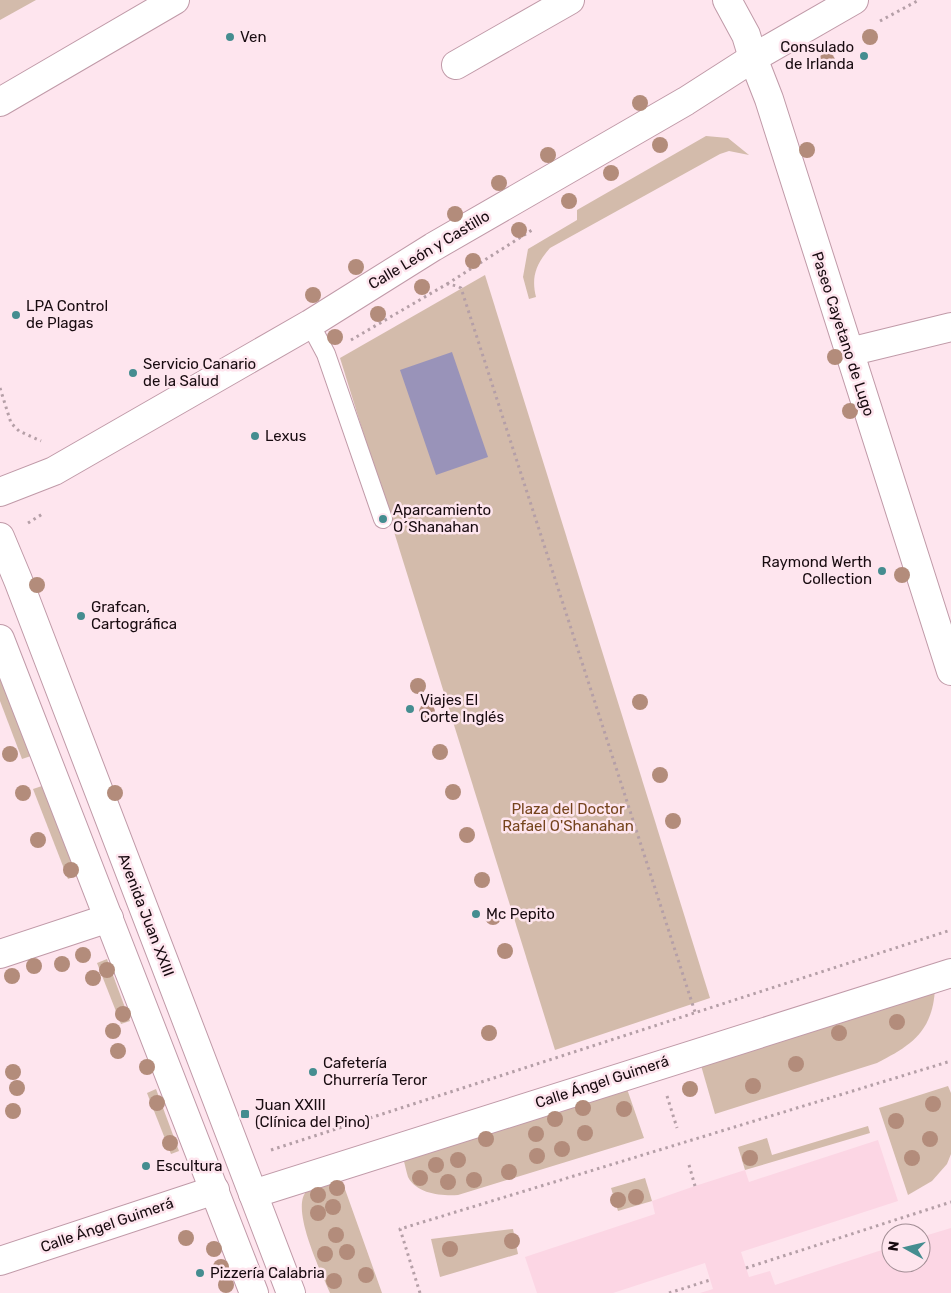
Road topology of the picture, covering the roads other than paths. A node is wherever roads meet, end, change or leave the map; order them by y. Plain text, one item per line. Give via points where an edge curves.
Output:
1 (175, 0) edge
2 (570, 0) edge
3 (727, 0) edge
4 (854, 0) edge
5 (753, 58) junction
6 (456, 65) dead end
7 (0, 102) edge
8 (310, 324) junction
9 (951, 327) edge
10 (849, 352) junction
11 (0, 492) edge
12 (383, 520) dead end
13 (0, 537) edge
14 (0, 639) edge
15 (950, 667) edge
16 (109, 918) junction
17 (0, 954) edge
18 (951, 973) edge
19 (215, 1190) junction
20 (253, 1194) junction
21 (0, 1261) edge
22 (254, 1293) edge
23 (291, 1293) edge

1 - 7 street
2 - 6 street
3 - 5 street, Paseo Cayetano de Lugo via 746,35
4 - 5 street, Calle León y Castillo
5 - 8 street, Calle León y Castillo via 686,101 432,247
5 - 10 street, Paseo Cayetano de Lugo via 769,98
8 - 11 street, Calle León y Castillo via 54,470
8 - 12 lane via 326,354
9 - 10 street
10 - 15 street, Paseo Cayetano de Lugo
13 - 20 street, Avenida Juan XXIII
14 - 16 street
16 - 17 street
16 - 19 street
18 - 20 street, Calle Ángel Guimerá
19 - 21 street, Calle Ángel Guimerá
19 - 22 street
20 - 23 street, Avenida Juan XXIII

